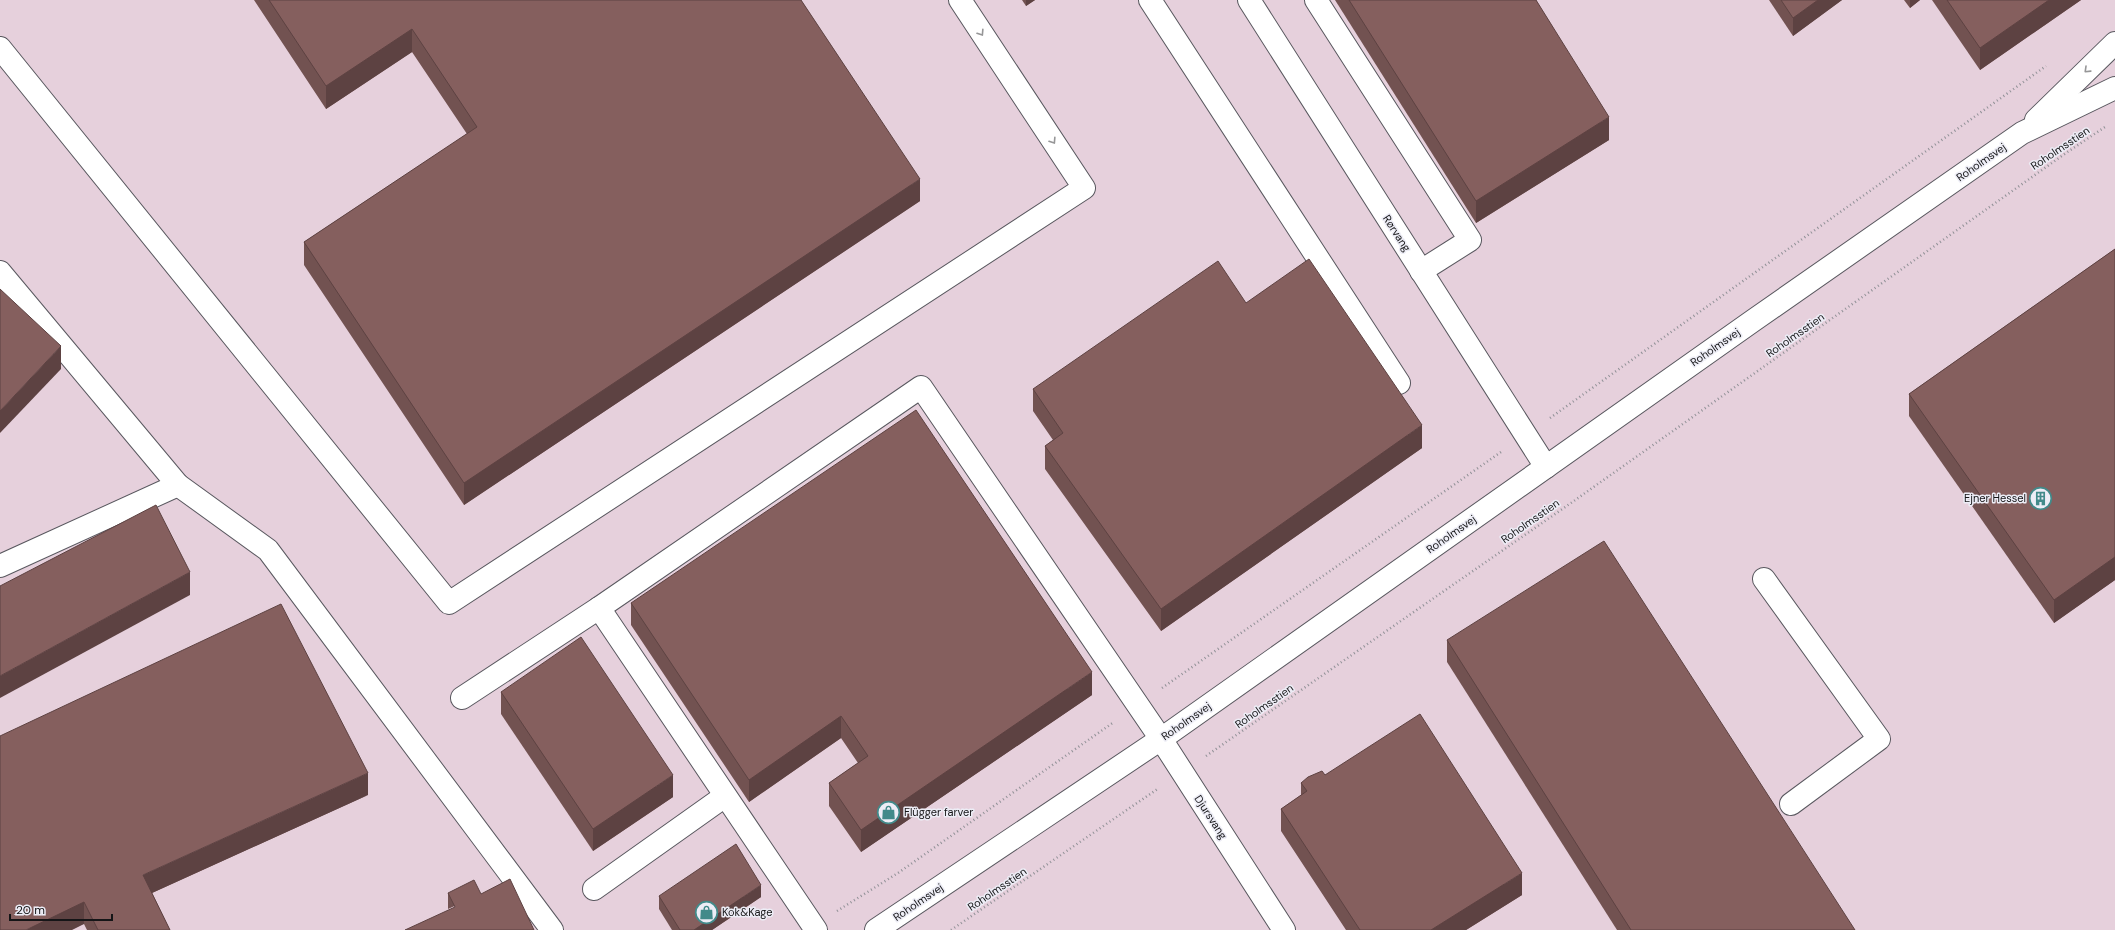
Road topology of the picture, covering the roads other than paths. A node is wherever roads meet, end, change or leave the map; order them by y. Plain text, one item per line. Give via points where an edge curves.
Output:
1 (960, 0) edge
2 (1150, 0) edge
3 (1248, 0) edge
4 (1316, 0) edge
5 (2115, 43) edge
6 (0, 48) edge
7 (2115, 88) edge
8 (2022, 133) junction
9 (1421, 271) junction
10 (0, 272) edge
11 (1399, 383) dead end
12 (1546, 467) junction
13 (178, 484) junction
14 (0, 566) edge
15 (1764, 579) dead end
16 (598, 608) junction
17 (462, 698) dead end
18 (1161, 739) junction
19 (725, 796) junction
20 (1791, 804) dead end
21 (594, 889) dead end
22 (815, 928) edge
23 (552, 930) edge
24 (876, 930) edge
25 (1284, 930) edge

1 -> 6 street via 1084,188 449,603
2 - 11 street
3 - 9 street, Rørvang
4 - 9 street via 1470,240
5 -> 8 street, Roholmsvej
7 - 8 street, Roholmsvej
8 - 12 street, Roholmsvej
9 - 12 street, Rørvang
10 - 13 street
12 - 18 street, Roholmsvej
13 - 14 street
13 - 23 street via 268,550
15 - 20 street via 1879,739
16 - 17 street
16 - 18 street, Djursvang via 921,387
16 - 19 street
18 - 24 street, Roholmsvej
18 - 25 street, Djursvang
19 - 21 street
19 - 22 street

